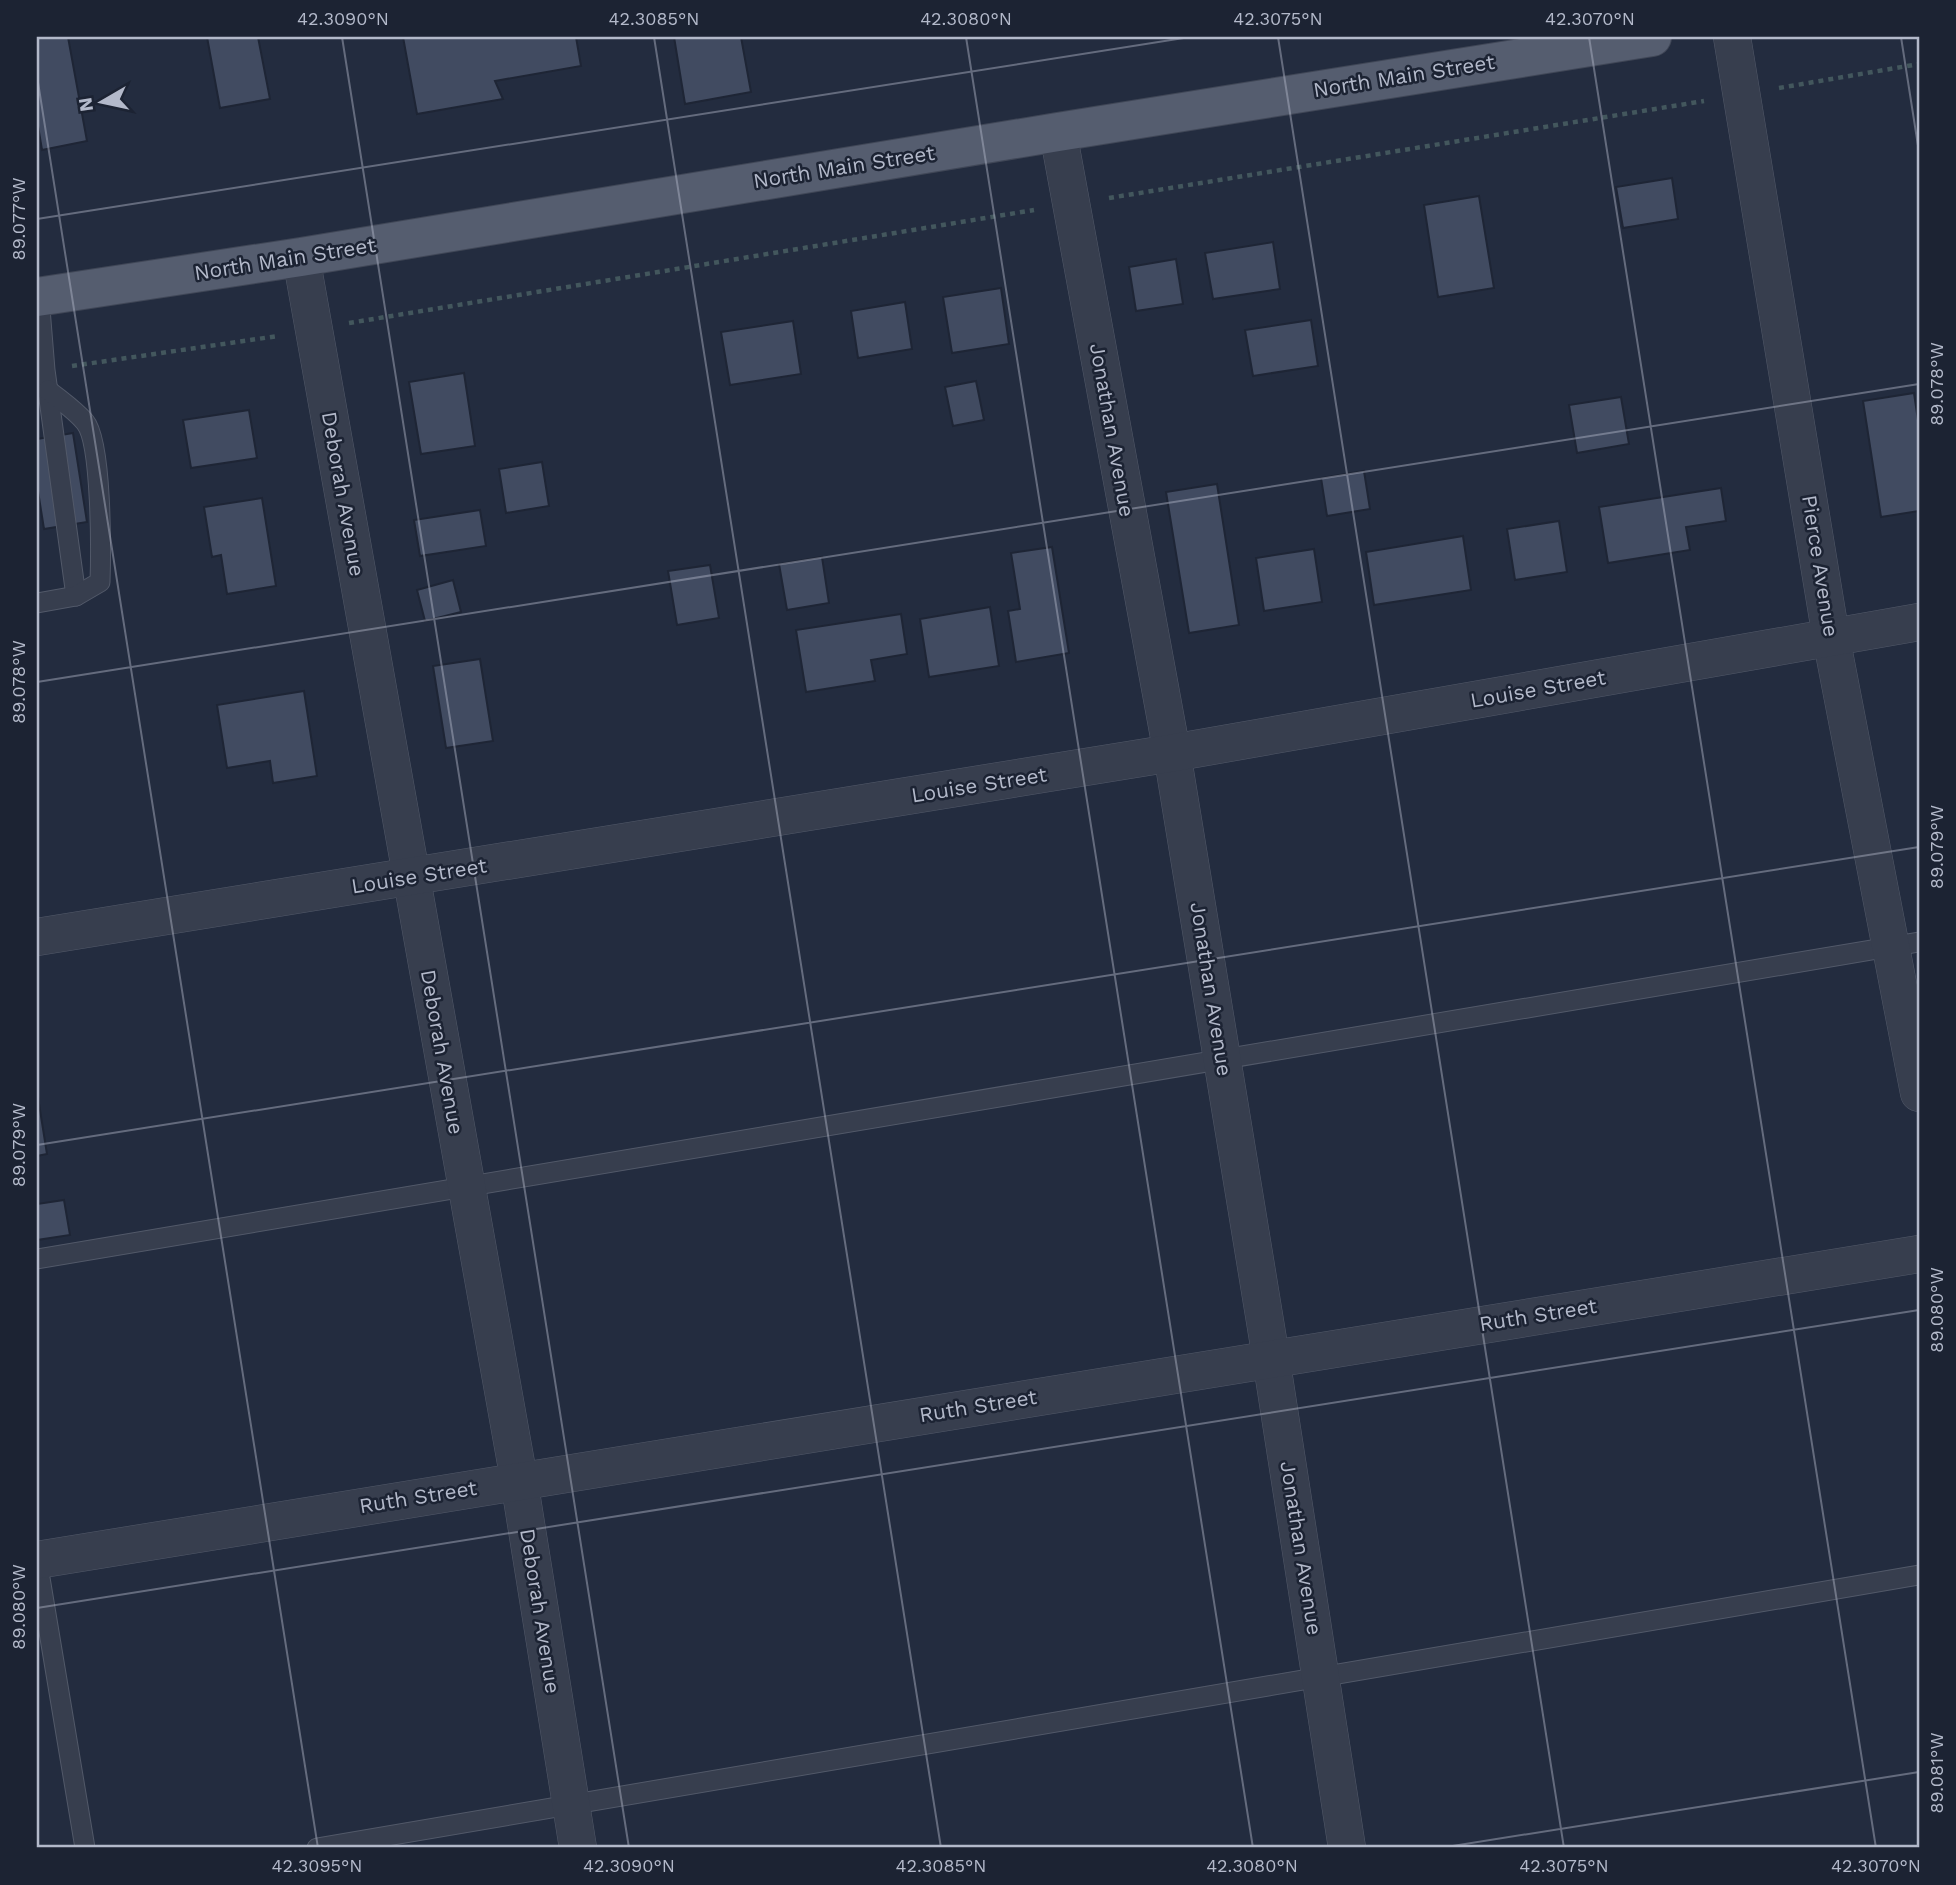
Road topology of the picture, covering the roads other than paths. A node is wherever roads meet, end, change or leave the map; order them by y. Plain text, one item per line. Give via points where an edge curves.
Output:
1 (1652, 37) edge
2 (1732, 37) edge
3 (1058, 132) junction
4 (301, 257) junction
5 (38, 296) edge
6 (47, 380) junction
7 (76, 596) junction
8 (37, 603) edge
9 (1919, 622) edge
10 (1831, 637) junction
11 (1172, 753) junction
12 (411, 878) junction
13 (37, 937) edge
14 (1905, 944) edge
15 (1223, 1059) junction
16 (1919, 1093) edge
17 (467, 1186) junction
18 (1919, 1254) edge
19 (37, 1259) edge
20 (1271, 1359) junction
21 (519, 1480) junction
22 (37, 1560) edge
23 (1919, 1575) edge
24 (1320, 1677) junction
25 (571, 1805) junction
26 (85, 1848) edge
27 (317, 1848) edge
28 (578, 1848) edge
29 (1347, 1848) edge

1 - 3 main road, North Main Street
2 - 10 street, Pierce Avenue
3 - 4 main road, North Main Street
3 - 11 street, Jonathan Avenue
4 - 5 main road, North Main Street
4 - 12 street, Deborah Avenue
5 - 6 lane
6 - 7 lane
6 - 7 lane via 87,423 96,457 100,582
7 - 8 lane
9 - 10 street, Louise Street
10 - 11 street, Louise Street
10 - 14 street, Pierce Avenue
11 - 12 street, Louise Street
11 - 15 street, Jonathan Avenue
12 - 13 street, Louise Street
12 - 17 street, Deborah Avenue
14 - 15 lane
14 - 16 street, Pierce Avenue
15 - 17 lane
15 - 20 street, Jonathan Avenue
17 - 19 lane
17 - 21 street, Deborah Avenue
18 - 20 street, Ruth Street
20 - 21 street, Ruth Street
20 - 24 street, Jonathan Avenue
21 - 22 street, Ruth Street
21 - 25 street, Deborah Avenue
22 - 26 lane
23 - 24 lane
24 - 25 lane
24 - 29 street, Jonathan Avenue
25 - 27 lane
25 - 28 street, Deborah Avenue

